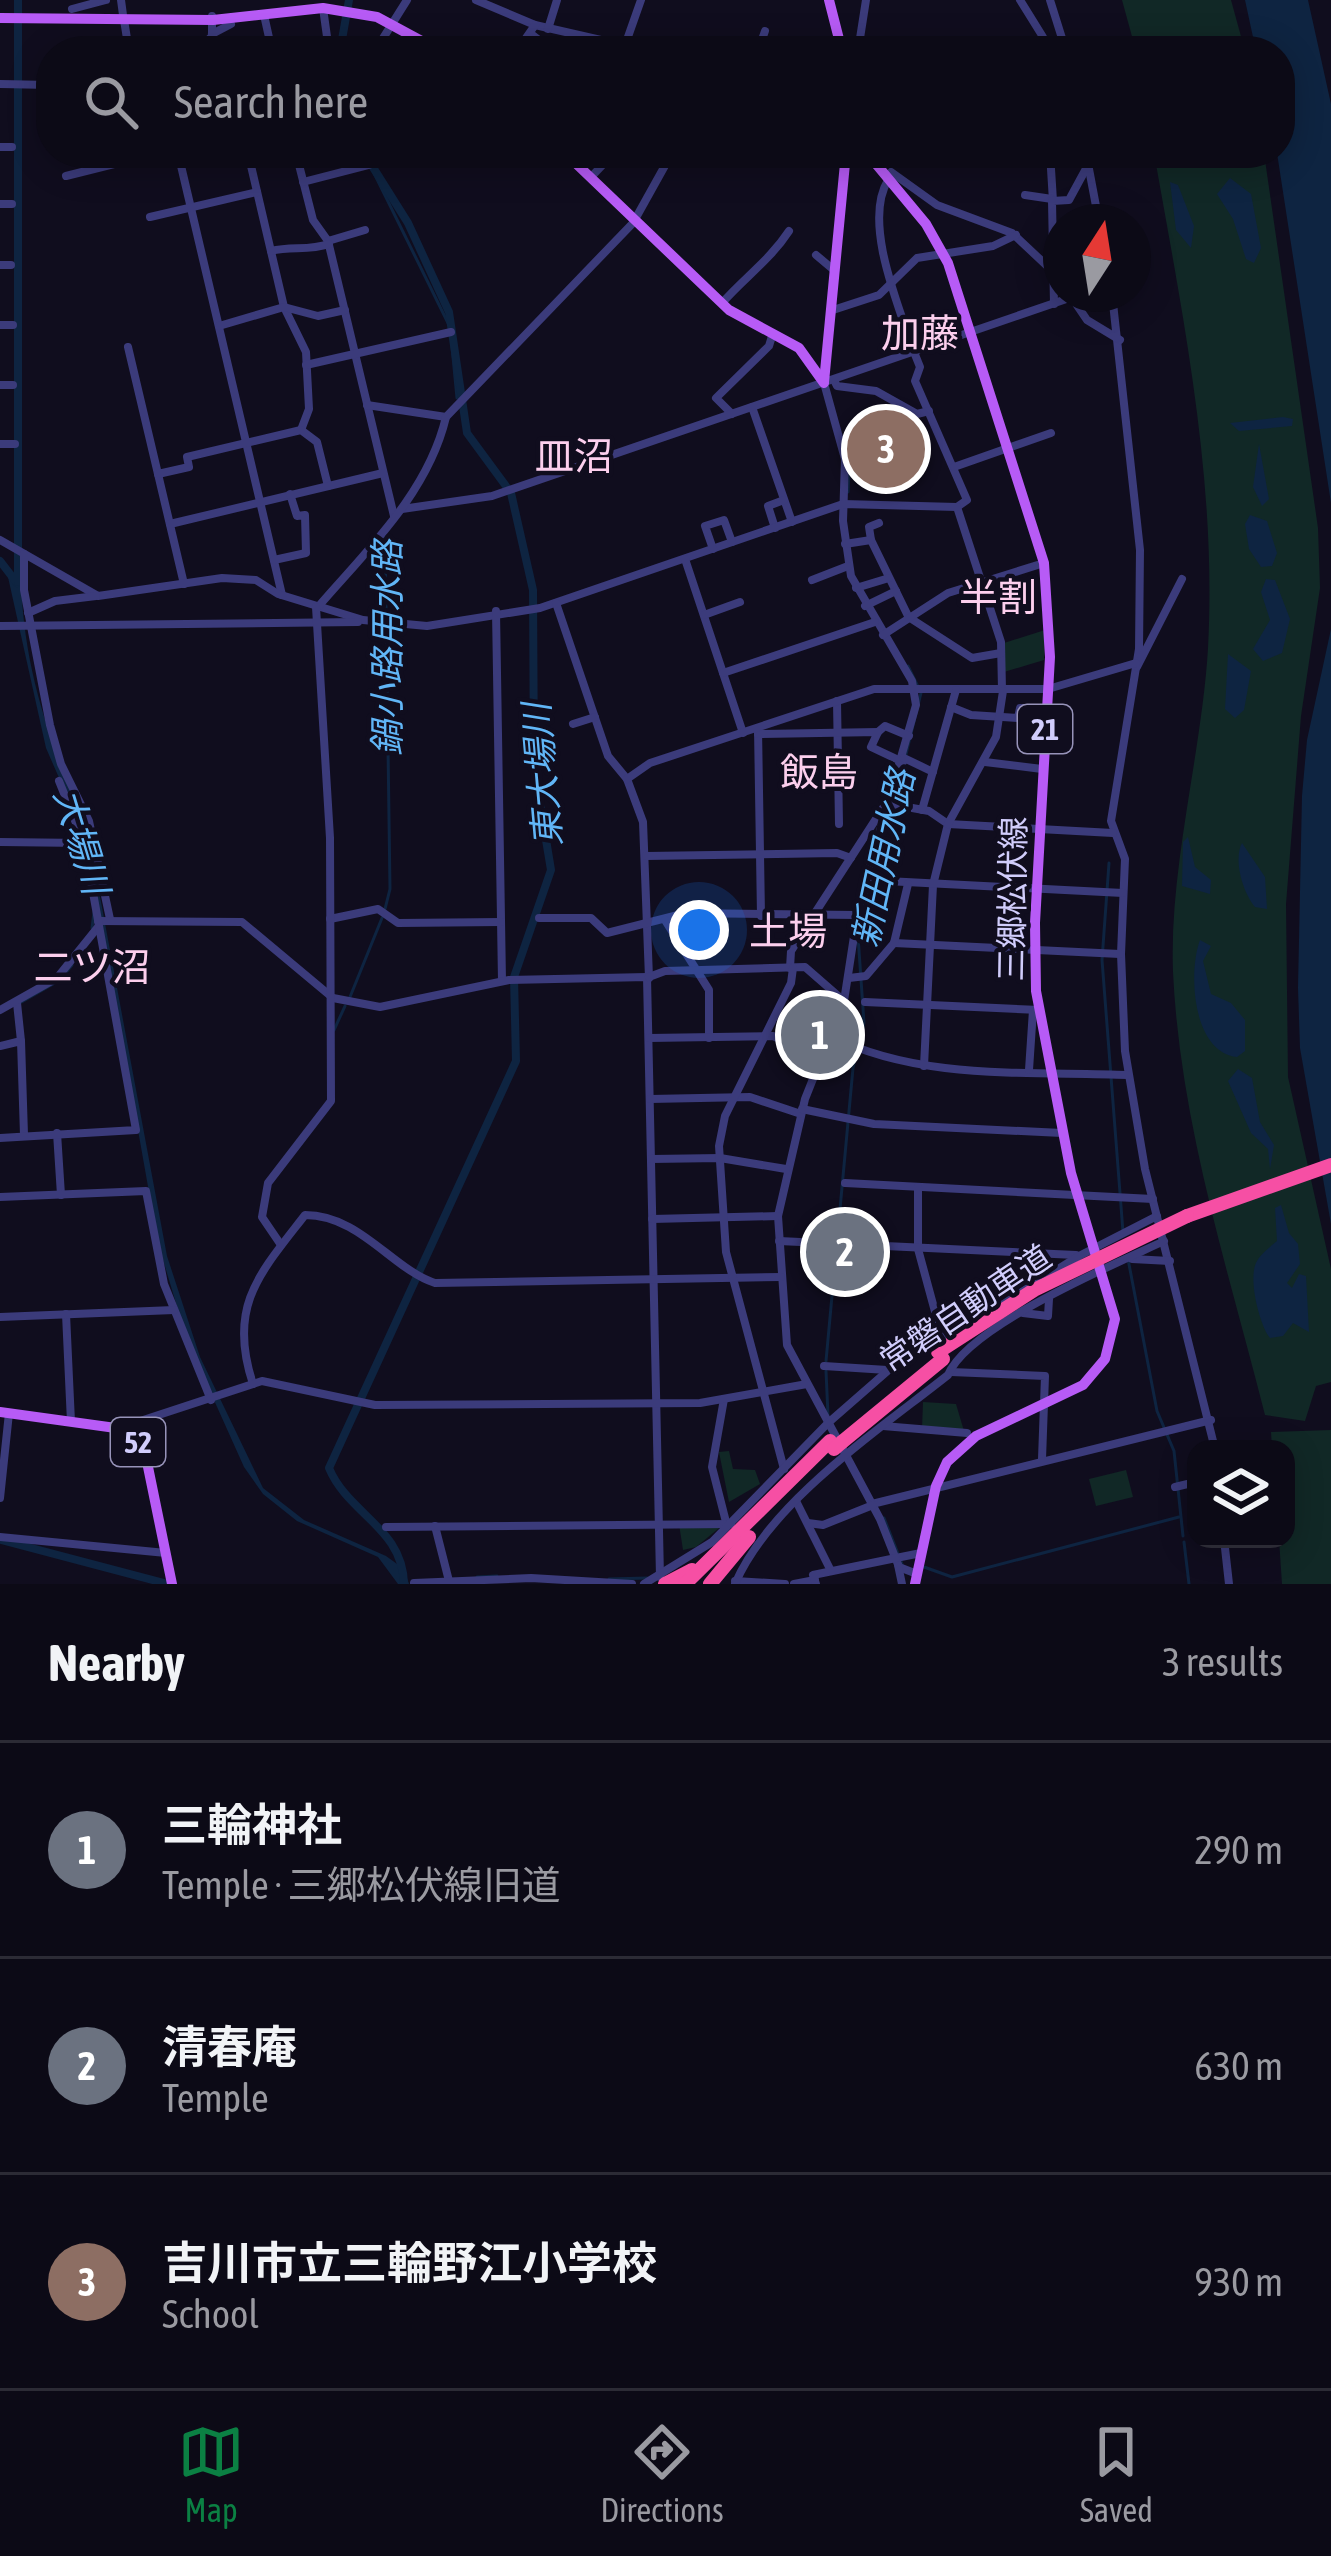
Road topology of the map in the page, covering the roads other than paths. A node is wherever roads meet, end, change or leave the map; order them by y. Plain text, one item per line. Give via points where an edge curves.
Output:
1 (106, 0) edge
2 (121, 0) edge
3 (407, 0) edge
4 (557, 0) edge
5 (641, 0) edge
6 (829, 0) edge
7 (866, 0) edge
8 (1020, 0) edge
9 (1050, 0) edge
10 (483, 2) edge
11 (332, 5) edge
12 (71, 9) dead end
13 (259, 16) junction
14 (124, 17) junction
15 (11, 18) edge
16 (212, 23) junction
17 (231, 24) dead end
18 (393, 25) junction
19 (548, 28) junction
20 (533, 30) junction
21 (766, 31) dead end
22 (127, 36) edge
23 (205, 36) edge
24 (266, 36) edge
25 (330, 36) edge
26 (385, 36) edge
27 (413, 36) edge
28 (529, 36) edge
29 (539, 36) edge
30 (579, 36) edge
31 (629, 36) edge
32 (764, 36) edge
33 (838, 36) edge
34 (860, 36) edge
35 (1042, 36) edge
36 (1061, 36) edge
37 (0, 84) edge
38 (36, 86) edge
39 (0, 146) edge
40 (12, 147) dead end
41 (98, 168) edge
42 (182, 168) edge
43 (251, 168) edge
44 (300, 168) edge
45 (357, 168) edge
46 (583, 168) edge
47 (600, 168) edge
48 (665, 168) edge
49 (844, 168) edge
50 (882, 168) edge
51 (1051, 168) edge
52 (1086, 168) edge
53 (1089, 168) edge
54 (889, 175) junction
55 (66, 176) dead end
56 (592, 176) junction
57 (303, 182) junction
58 (916, 189) junction
59 (257, 192) junction
60 (1025, 195) dead end
61 (905, 200) junction
62 (1052, 200) junction
63 (0, 204) edge
64 (12, 204) dead end
65 (1052, 204) edge
66 (1096, 204) edge
67 (191, 208) junction
68 (149, 217) dead end
69 (637, 218) junction
70 (365, 230) dead end
71 (789, 231) dead end
72 (1016, 236) junction
73 (329, 243) junction
74 (271, 251) junction
75 (943, 252) junction
76 (816, 255) dead end
77 (1043, 259) edge
78 (834, 271) junction
79 (824, 279) dead end
80 (889, 284) junction
81 (722, 303) junction
82 (284, 307) junction
83 (1043, 308) edge
84 (345, 310) junction
85 (832, 310) junction
86 (1083, 312) edge
87 (1115, 312) edge
88 (0, 326) edge
89 (13, 326) dead end
90 (219, 326) junction
91 (452, 332) dead end
92 (772, 333) junction
93 (972, 333) junction
94 (1120, 340) junction
95 (128, 347) dead end
96 (914, 352) junction
97 (355, 354) junction
98 (306, 365) junction
99 (829, 381) junction
100 (0, 385) edge
101 (13, 385) dead end
102 (367, 404) junction
103 (752, 407) junction
104 (929, 411) junction
105 (732, 414) junction
106 (446, 416) junction
107 (301, 430) junction
108 (1051, 434) dead end
109 (246, 442) junction
110 (0, 444) edge
111 (15, 444) dead end
112 (1010, 447) junction
113 (954, 467) junction
114 (383, 473) junction
115 (158, 474) junction
116 (328, 486) junction
117 (290, 494) junction
118 (784, 500) junction
119 (260, 502) junction
120 (846, 504) junction
121 (957, 507) junction
122 (402, 508) junction
123 (394, 518) junction
124 (792, 522) junction
125 (170, 524) junction
126 (880, 524) dead end
127 (775, 528) junction
128 (0, 540) edge
129 (871, 540) junction
130 (732, 542) junction
131 (847, 544) junction
132 (713, 549) junction
133 (20, 552) junction
134 (685, 559) junction
135 (274, 560) junction
136 (1044, 563) junction
137 (848, 566) junction
138 (889, 578) junction
139 (1182, 579) dead end
140 (812, 580) dead end
141 (982, 580) junction
142 (184, 584) junction
143 (858, 587) junction
144 (896, 590) junction
145 (282, 595) junction
146 (98, 596) junction
147 (740, 602) dead end
148 (556, 603) junction
149 (867, 605) junction
150 (317, 607) junction
151 (496, 610) junction
152 (28, 613) junction
153 (704, 615) junction
154 (910, 618) junction
155 (875, 619) junction
156 (363, 620) junction
157 (317, 623) junction
158 (0, 626) edge
159 (28, 627) junction
160 (886, 633) junction
161 (1001, 653) junction
162 (1136, 665) junction
163 (723, 673) junction
164 (917, 685) junction
165 (1048, 689) junction
166 (956, 690) junction
167 (1003, 691) junction
168 (837, 701) junction
169 (951, 707) junction
170 (1047, 709) junction
171 (595, 717) junction
172 (1002, 720) junction
173 (573, 724) dead end
174 (758, 731) junction
175 (878, 732) junction
176 (743, 733) junction
177 (839, 733) junction
178 (909, 736) junction
179 (905, 760) junction
180 (985, 762) junction
181 (1042, 769) junction
182 (933, 772) junction
183 (628, 778) junction
184 (59, 781) dead end
185 (892, 804) junction
186 (922, 810) junction
187 (839, 824) dead end
188 (948, 824) junction
189 (1039, 829) junction
190 (1113, 833) junction
191 (0, 842) edge
192 (84, 843) junction
193 (760, 855) junction
194 (646, 856) junction
195 (851, 858) junction
196 (869, 881) junction
197 (908, 884) junction
198 (933, 885) junction
199 (1036, 890) junction
200 (1123, 893) junction
201 (814, 914) junction
202 (857, 915) junction
203 (761, 916) junction
204 (539, 918) dead end
205 (664, 918) junction
206 (330, 919) junction
207 (103, 921) junction
208 (501, 922) junction
209 (647, 922) junction
210 (894, 944) junction
211 (929, 945) junction
212 (1034, 950) junction
213 (1120, 954) junction
214 (792, 968) junction
215 (698, 972) junction
216 (648, 978) junction
217 (857, 978) junction
218 (509, 980) junction
219 (330, 996) junction
220 (844, 1001) junction
221 (865, 1002) dead end
222 (17, 1005) junction
223 (927, 1006) junction
224 (0, 1010) edge
225 (1036, 1010) junction
226 (765, 1035) junction
227 (831, 1036) junction
228 (649, 1038) junction
229 (709, 1039) junction
230 (21, 1041) junction
231 (0, 1046) edge
232 (822, 1058) junction
233 (924, 1066) junction
234 (1029, 1070) junction
235 (1050, 1072) junction
236 (1128, 1075) junction
237 (734, 1097) junction
238 (650, 1099) junction
239 (802, 1112) junction
240 (57, 1133) junction
241 (1062, 1133) junction
242 (24, 1135) junction
243 (0, 1138) edge
244 (720, 1158) junction
245 (651, 1159) junction
246 (786, 1169) junction
247 (1331, 1169) edge
248 (845, 1183) dead end
249 (918, 1187) junction
250 (61, 1195) junction
251 (1077, 1195) junction
252 (0, 1196) edge
253 (1153, 1199) junction
254 (778, 1216) junction
255 (1157, 1216) junction
256 (721, 1218) junction
257 (652, 1219) junction
258 (1122, 1232) junction
259 (778, 1241) junction
260 (1164, 1241) junction
261 (281, 1245) junction
262 (1094, 1247) junction
263 (918, 1249) junction
264 (1051, 1256) junction
265 (1078, 1256) junction
266 (1128, 1258) junction
267 (1170, 1261) junction
268 (1102, 1269) junction
269 (1053, 1271) junction
270 (1089, 1276) junction
271 (781, 1277) junction
272 (1043, 1277) junction
273 (736, 1279) junction
274 (652, 1280) junction
275 (1051, 1296) junction
276 (174, 1310) junction
277 (935, 1310) junction
278 (985, 1313) junction
279 (1023, 1313) junction
280 (66, 1314) junction
281 (0, 1317) edge
282 (998, 1329) junction
283 (946, 1353) junction
284 (826, 1366) dead end
285 (887, 1370) junction
286 (253, 1384) junction
287 (807, 1384) junction
288 (761, 1392) junction
289 (215, 1399) junction
290 (724, 1399) junction
291 (654, 1401) junction
292 (1043, 1406) junction
293 (4, 1412) edge
294 (1210, 1420) junction
295 (71, 1422) junction
296 (125, 1426) junction
297 (883, 1426) junction
298 (967, 1433) dead end
299 (837, 1440) junction
300 (1213, 1440) edge
301 (1042, 1459) junction
302 (784, 1473) junction
303 (1187, 1484) edge
304 (936, 1486) junction
305 (1175, 1487) dead end
306 (778, 1493) junction
307 (0, 1498) edge
308 (797, 1500) junction
309 (874, 1504) junction
310 (783, 1519) junction
311 (657, 1522) junction
312 (807, 1522) junction
313 (729, 1523) junction
314 (435, 1526) junction
315 (386, 1527) dead end
316 (758, 1527) junction
317 (0, 1537) edge
318 (1225, 1548) edge
319 (166, 1553) junction
320 (921, 1553) junction
321 (898, 1559) junction
322 (830, 1568) junction
323 (449, 1579) junction
324 (916, 1579) edge
325 (662, 1580) edge
326 (731, 1582) edge
327 (816, 1582) edge
328 (416, 1583) edge
329 (173, 1584) edge
330 (632, 1584) edge
331 (644, 1584) edge
332 (685, 1584) edge
333 (710, 1584) edge
334 (785, 1584) edge
335 (794, 1584) edge
336 (902, 1584) edge
337 (1229, 1584) edge

1 - 12 street
2 - 14 street
3 - 18 street
4 - 19 street
5 - 31 street
6 - 33 main road
7 - 34 street
8 - 35 street
9 - 36 street
10 - 20 street
11 - 13 main road
11 - 18 main road
11 - 25 street
13 - 16 main road
13 - 24 street
14 - 15 main road
14 - 16 main road
14 - 22 street
16 - 17 street
16 - 23 street
18 - 26 street
18 - 27 main road
19 - 20 street
19 - 30 street
20 - 28 street
20 - 29 street
21 - 32 street
37 - 38 street
39 - 40 street
41 - 55 street
42 - 67 street
43 - 59 street
44 - 57 street
45 - 57 street
46 - 56 main road
47 - 56 street
48 - 69 street
49 - 78 main road
50 - 54 main road, 三郷松伏線 / 21
51 - 62 street
52 - 62 street via 1069,200
53 - 66 street
54 - 58 street
54 - 61 main road, 三郷松伏線 / 21
54 - 80 street via 882,230
56 - 69 main road
57 - 73 street
58 - 61 street
58 - 72 street
59 - 67 street
59 - 74 street
60 - 62 street
61 - 75 main road, 三郷松伏線 / 21
62 - 65 street
63 - 64 street
67 - 68 street
67 - 90 street
69 - 81 main road
69 - 106 street
70 - 73 street
71 - 81 street via 771,260
72 - 75 street
72 - 77 street
73 - 74 street
73 - 84 street
74 - 82 street
75 - 80 street via 916,258
75 - 93 main road, 三郷松伏線 / 21
76 - 78 street
78 - 79 street
78 - 85 main road
80 - 85 street
80 - 96 street
81 - 92 main road
82 - 84 street via 318,316
82 - 90 street
82 - 98 street
83 - 93 street
84 - 97 street
85 - 99 main road
86 - 94 street
87 - 94 street
88 - 89 street
90 - 109 street
91 - 97 street
92 - 99 main road
92 - 105 street via 769,346 716,398
93 - 96 street
93 - 112 main road, 三郷松伏線 / 21
94 - 162 street via 1138,512
95 - 115 street
96 - 99 street
96 - 104 street via 914,381
97 - 98 street
97 - 102 street
98 - 107 street via 309,409
99 - 103 street
99 - 104 street via 876,391 917,414
99 - 120 street
100 - 101 street
102 - 106 street
102 - 114 street
103 - 105 street
103 - 118 street
104 - 113 street
105 - 122 street via 510,489
106 - 122 street via 436,457
107 - 109 street
107 - 116 street via 317,442
108 - 112 street
109 - 115 street via 187,457 189,466
109 - 119 street
110 - 111 street
112 - 113 street
112 - 136 main road, 三郷松伏線 / 21
113 - 121 street via 967,500
114 - 116 street
114 - 123 street
115 - 125 street
116 - 117 street
117 - 119 street
117 - 135 street via 297,516 305,515 306,553
118 - 124 street
118 - 127 street via 768,506
119 - 125 street
119 - 135 street
120 - 121 street
120 - 124 street
120 - 131 street
121 - 141 street
122 - 123 street
123 - 150 street
124 - 127 street
125 - 142 street
126 - 129 street via 869,526
127 - 130 street
128 - 133 street
129 - 131 street
129 - 138 street
130 - 132 street
130 - 132 street via 724,520 705,526
131 - 137 street
132 - 134 street
133 - 146 street
133 - 152 street
134 - 148 street
134 - 153 street
135 - 145 street
136 - 141 street
136 - 165 main road, 三郷松伏線 / 21
137 - 140 street
137 - 143 street
138 - 143 street
138 - 144 street
139 - 162 street
141 - 154 street
141 - 161 street
142 - 145 street via 256,580
142 - 146 street
143 - 149 street
144 - 149 street
144 - 154 street
145 - 150 street
146 - 152 street
147 - 153 street
148 - 151 street
148 - 171 street
149 - 155 street
150 - 156 street
150 - 157 street
151 - 156 street via 427,626
151 - 208 street
152 - 159 street
153 - 163 street
154 - 160 street
154 - 161 street via 972,658
155 - 160 street
155 - 163 street
156 - 157 street
157 - 159 street
157 - 206 street
158 - 159 street
159 - 207 street via 55,747 86,810
160 - 164 street
161 - 167 street
162 - 165 street
162 - 190 street
163 - 176 street
164 - 166 street
164 - 168 street
164 - 178 street
165 - 167 street
165 - 170 main road, 三郷松伏線 / 21
166 - 167 street
166 - 169 street
167 - 172 street
168 - 174 street
168 - 177 street
169 - 172 street
169 - 182 street
170 - 172 street via 1020,708 1018,718
170 - 181 main road, 三郷松伏線 / 21
171 - 173 street
171 - 183 street via 608,756
172 - 180 street
174 - 176 street
174 - 177 street
174 - 193 street
175 - 177 street
175 - 178 street via 885,726
175 - 179 street via 871,747
176 - 183 street
177 - 187 street
178 - 179 street
179 - 182 street
179 - 185 street
180 - 181 street
180 - 188 street
181 - 189 main road, 三郷松伏線 / 21
182 - 186 street
183 - 194 street
184 - 192 street
185 - 186 street
185 - 195 street
185 - 196 street
186 - 188 street
188 - 189 street
188 - 198 street
189 - 190 street
189 - 199 main road, 三郷松伏線 / 21
190 - 200 street via 1124,854
191 - 192 street
192 - 207 street
193 - 194 street
193 - 195 street
193 - 203 street
194 - 209 street
195 - 201 street
196 - 197 street
196 - 202 street
197 - 198 street
197 - 210 street
198 - 199 street
198 - 211 street
199 - 200 street
199 - 212 main road, 三郷松伏線 / 21
200 - 213 street
201 - 202 street
201 - 203 street
201 - 214 street via 791,951
202 - 217 street
203 - 205 street
204 - 209 street via 591,918 607,933
205 - 209 street
205 - 215 street
206 - 208 street via 378,909 398,923
206 - 219 street
207 - 219 street via 248,924
207 - 222 street via 57,978
207 - 240 street via 136,1130
208 - 218 street
209 - 216 street
210 - 211 street
210 - 217 street
211 - 212 street
211 - 223 street
212 - 213 street
212 - 225 main road, 三郷松伏線 / 21
213 - 236 street
214 - 215 street
214 - 220 street via 806,967
214 - 226 street
215 - 216 street
215 - 229 street via 709,990
216 - 218 street
216 - 228 street
217 - 220 street
218 - 219 street via 388,1007
219 - 261 street via 331,1101 268,1183 261,1210
220 - 227 street
221 - 223 street
222 - 224 street
222 - 230 street
223 - 225 street
223 - 233 street
225 - 234 street
225 - 235 main road, 三郷松伏線 / 21
226 - 229 street
226 - 232 street
226 - 237 street
227 - 232 street
227 - 233 street
228 - 229 street
228 - 238 street
230 - 231 street
230 - 242 street
232 - 239 street
233 - 234 street
234 - 235 street
235 - 236 street
235 - 241 main road, 三郷松伏線 / 21
236 - 253 street
237 - 238 street
237 - 239 street
237 - 244 street
238 - 245 street
239 - 241 street via 874,1124
239 - 246 street
240 - 242 street
240 - 250 street
241 - 251 main road, 三郷松伏線 / 21
242 - 243 street
244 - 245 street
244 - 246 street
244 - 256 street
245 - 257 street
246 - 254 street
247 - 283 highway, 常磐自動車道, bridge via 1123,1253
248 - 249 street
249 - 251 street
249 - 263 street
250 - 252 street
250 - 276 street via 146,1191
251 - 253 street
251 - 262 main road, 三郷松伏線 / 21
253 - 255 street
254 - 256 street
254 - 259 street
255 - 258 street
255 - 260 street
256 - 257 street
256 - 273 street
257 - 274 street
258 - 262 street
258 - 266 street
259 - 263 street
259 - 271 street
260 - 266 street
260 - 267 street
261 - 274 street via 305,1215 317,1216 383,1246 435,1283
261 - 286 street via 257,1276 244,1314
262 - 265 street
262 - 268 main road, 三郷松伏線 / 21
263 - 264 street
263 - 277 street
264 - 265 street
264 - 269 street
265 - 269 street
265 - 270 street
266 - 267 street
266 - 268 street
267 - 294 street
268 - 270 street
268 - 292 main road, 三郷松伏線 / 21 via 1115,1318 1108,1350 1082,1385
269 - 272 street
270 - 275 street
271 - 273 street
271 - 287 street via 787,1345
272 - 275 street
272 - 278 street
273 - 274 street
273 - 288 street
274 - 291 street
275 - 279 street
275 - 279 street via 1048,1316
276 - 280 street
276 - 289 street
277 - 278 street
277 - 283 street
278 - 282 street
278 - 283 street
279 - 282 street
280 - 281 street
280 - 295 street
282 - 283 street
283 - 285 street via 916,1347
283 - 292 street via 1046,1376
283 - 297 street
283 - 299 highway, 常磐自動車道
284 - 285 street
285 - 299 street
286 - 289 street
286 - 291 street via 358,1403
287 - 288 street
287 - 299 street
288 - 290 street
288 - 302 street
289 - 296 street
290 - 291 street
290 - 313 street via 712,1467
291 - 311 street
292 - 301 street
292 - 304 main road, 三郷松伏線 / 21 via 968,1441
293 - 295 main road, 52
293 - 307 street
294 - 300 street
294 - 301 street
295 - 296 main road, 52
296 - 319 main road, 52 via 145,1456
297 - 298 street
297 - 299 street
299 - 302 street
299 - 306 highway, 常磐自動車道
299 - 308 street
299 - 309 street
299 - 316 highway, 常磐自動車道
301 - 304 street
302 - 313 street
303 - 305 street
304 - 309 street
304 - 320 main road, 三郷松伏線 / 21
306 - 325 highway via 704,1561
306 - 332 highway, 常磐自動車道
308 - 310 street
308 - 312 street
309 - 312 street via 823,1525
309 - 321 street
310 - 312 street
310 - 326 street
311 - 313 street
311 - 314 street
311 - 325 street
312 - 322 street
313 - 325 street via 702,1555
314 - 315 street
314 - 323 street
316 - 326 highway
316 - 333 highway, 常磐自動車道
317 - 319 street
318 - 337 street
319 - 329 main road, 52
320 - 321 street
320 - 324 main road, 三郷松伏線 / 21
321 - 322 street
321 - 324 street
321 - 336 street
322 - 327 street via 813,1575
323 - 328 street
323 - 330 street
325 - 331 street
326 - 334 street
327 - 335 street

